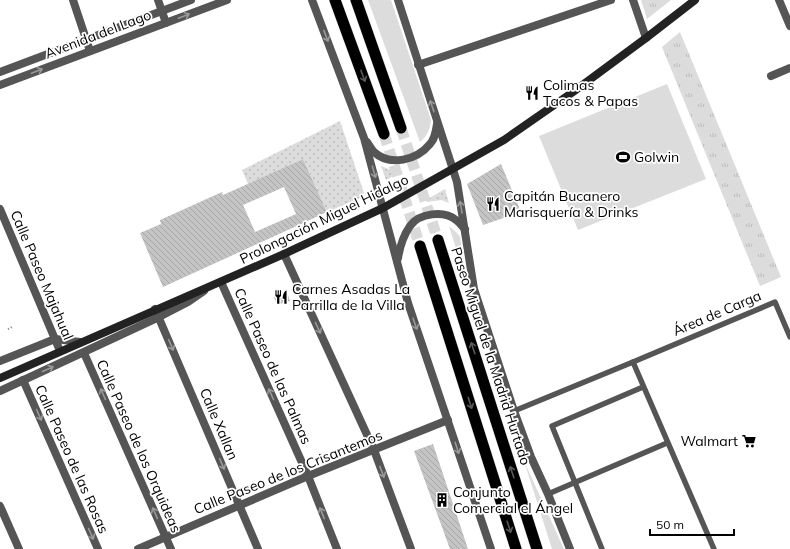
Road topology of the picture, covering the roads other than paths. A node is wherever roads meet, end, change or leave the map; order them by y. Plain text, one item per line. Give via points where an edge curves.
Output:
1 (73, 0) edge
2 (158, 0) edge
3 (191, 0) edge
4 (227, 0) edge
5 (312, 0) edge
6 (336, 0) edge
7 (356, 0) edge
8 (398, 0) edge
9 (611, 0) edge
10 (633, 0) edge
11 (695, 0) edge
12 (779, 0) edge
13 (206, 4) edge
14 (161, 11) junction
15 (166, 23) junction
16 (790, 26) edge
17 (646, 38) junction
18 (86, 39) junction
19 (90, 51) junction
20 (418, 64) junction
21 (790, 68) edge
22 (0, 72) edge
23 (771, 76) dead end
24 (0, 85) edge
25 (437, 120) junction
26 (401, 128) tunnel mouth
27 (384, 134) tunnel mouth
28 (364, 138) junction
29 (453, 170) junction
30 (383, 208) junction
31 (0, 209) edge
32 (465, 230) junction
33 (438, 240) tunnel mouth
34 (420, 246) tunnel mouth
35 (284, 254) junction
36 (398, 261) junction
37 (217, 283) junction
38 (157, 313) junction
39 (790, 337) edge
40 (55, 339) junction
41 (80, 342) junction
42 (60, 351) junction
43 (84, 353) junction
44 (0, 362) edge
45 (633, 362) junction
46 (0, 378) edge
47 (23, 380) junction
48 (643, 387) junction
49 (0, 391) edge
50 (514, 411) junction
51 (448, 420) junction
52 (667, 443) junction
53 (374, 450) junction
54 (308, 476) junction
55 (575, 483) junction
56 (548, 494) junction
57 (240, 504) junction
58 (0, 506) edge
59 (165, 537) junction
60 (19, 549) edge
61 (98, 549) edge
62 (138, 549) edge
63 (171, 549) edge
64 (258, 549) edge
65 (337, 549) edge
66 (411, 549) edge
67 (491, 549) edge
68 (516, 549) edge
69 (537, 549) edge
70 (570, 549) edge
71 (602, 549) edge
72 (714, 549) edge

1 - 18 street
2 - 14 street
3 - 14 street, Avenida del Lago
4 - 13 street, Avenida del Lago
5 -> 28 street
6 -> 27 highway
7 - 26 highway
8 - 20 street
9 - 20 street
10 - 17 street
11 - 17 main road, Prolongación Miguel Hidalgo
12 - 16 street
15 -> 13 street, Avenida del Lago
14 - 15 street
14 - 18 street, Avenida del Lago
15 - 19 street, Avenida del Lago
17 - 29 main road, Prolongación Miguel Hidalgo via 504,140
18 - 19 street
18 - 22 street, Avenida del Lago
24 -> 19 street, Avenida del Lago
25 -> 20 street
21 - 23 street
25 - 28 street via 430,144 417,156 402,160 386,159 375,152
25 - 29 street
28 -> 30 street
29 - 30 main road, Prolongación Miguel Hidalgo
32 -> 29 street
30 - 35 main road, Prolongación Miguel Hidalgo
30 - 36 street
31 - 40 street, Calle Paseo Majahual
32 - 36 street via 456,219 441,214 424,216 411,224 401,242
32 - 50 street via 474,289
69 -> 33 highway, Paseo Miguel de la Madrid Hurtado
34 -> 68 highway
35 - 37 main road, Prolongación Miguel Hidalgo
35 -> 53 street
36 -> 51 street via 408,303
37 - 38 main road, Prolongación Miguel Hidalgo
54 -> 37 street, Calle Paseo de las Palmas
38 - 41 main road, Prolongación Miguel Hidalgo
38 - 43 street
38 -> 57 street, Calle Xallan
39 - 45 lane, Área de Carga via 775,302
40 - 41 street
40 - 42 street, Calle Paseo Majahual
40 - 44 street
41 - 42 main road, Prolongación Miguel Hidalgo
42 - 46 main road, Prolongación Miguel Hidalgo
47 -> 43 street
59 -> 43 street, Calle Paseo de los Orquideas
45 - 48 lane
45 - 50 lane
47 - 49 street
47 -> 61 street, Calle Paseo de las Rosas
48 - 52 lane
48 - 55 lane via 552,426
50 - 56 street
51 - 53 street, Calle Paseo de los Crisantemos
51 -> 67 street
52 - 55 lane
52 - 72 lane
53 - 54 street, Calle Paseo de los Crisantemos
53 -> 66 street
54 - 57 street, Calle Paseo de los Crisantemos
65 -> 54 street, Calle Paseo de las Palmas
55 - 56 lane
55 - 71 lane
56 - 70 street
57 - 59 street, Calle Paseo de los Crisantemos
57 - 64 street, Calle Xallan
58 - 60 street
59 - 62 street, Calle Paseo de los Crisantemos
59 - 63 street, Calle Paseo de los Orquideas

